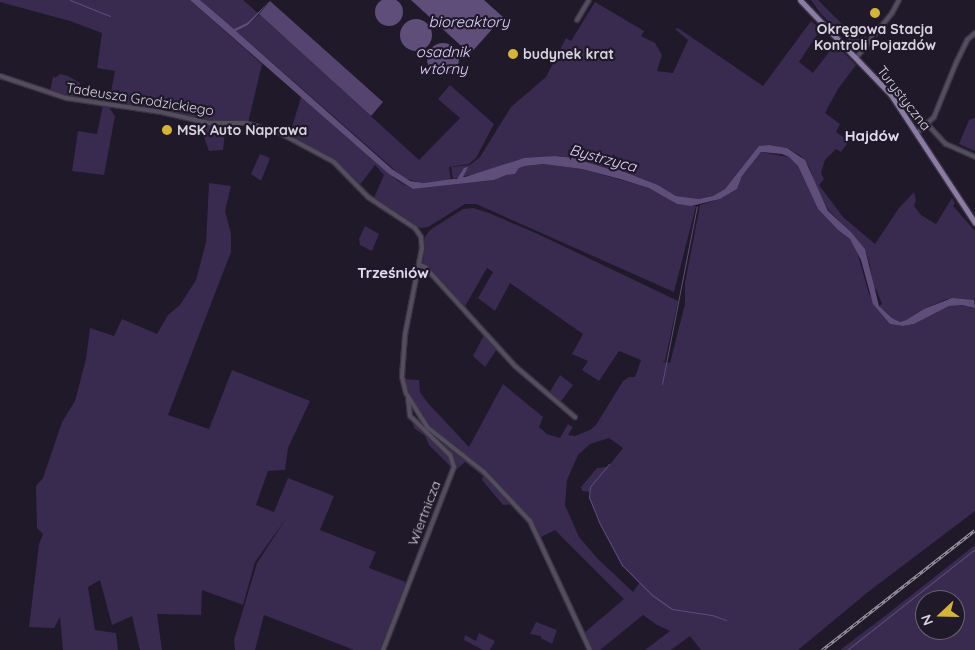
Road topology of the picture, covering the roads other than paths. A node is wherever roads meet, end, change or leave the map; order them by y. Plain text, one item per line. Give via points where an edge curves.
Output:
1 (589, 0) edge
2 (800, 0) edge
3 (899, 0) edge
4 (577, 20) dead end
5 (975, 33) edge
6 (856, 58) junction
7 (0, 76) edge
8 (928, 125) junction
9 (917, 133) junction
10 (975, 157) edge
11 (975, 223) edge
12 (419, 265) junction
13 (408, 398) junction
14 (575, 418) dead end
15 (383, 650) edge
16 (590, 650) edge

1 - 4 street
2 - 6 main road, Turystyczna
3 - 6 street via 892,14
5 - 8 street via 960,53 937,112
6 - 9 main road, Turystyczna via 891,96
7 - 12 street, Tadeusza Grodzickiego via 61,97 205,122 245,123 294,139 334,162 368,197 415,228 422,241
8 - 9 street
8 - 10 street via 946,144
9 - 11 main road, Turystyczna
12 - 13 street, Tadeusza Grodzickiego via 404,346 402,379
12 - 14 street via 425,267 515,366
13 - 15 street, Wiertnicza via 410,416 450,455 454,467
13 - 16 street, Tadeusza Grodzickiego via 429,429 484,472 530,521

